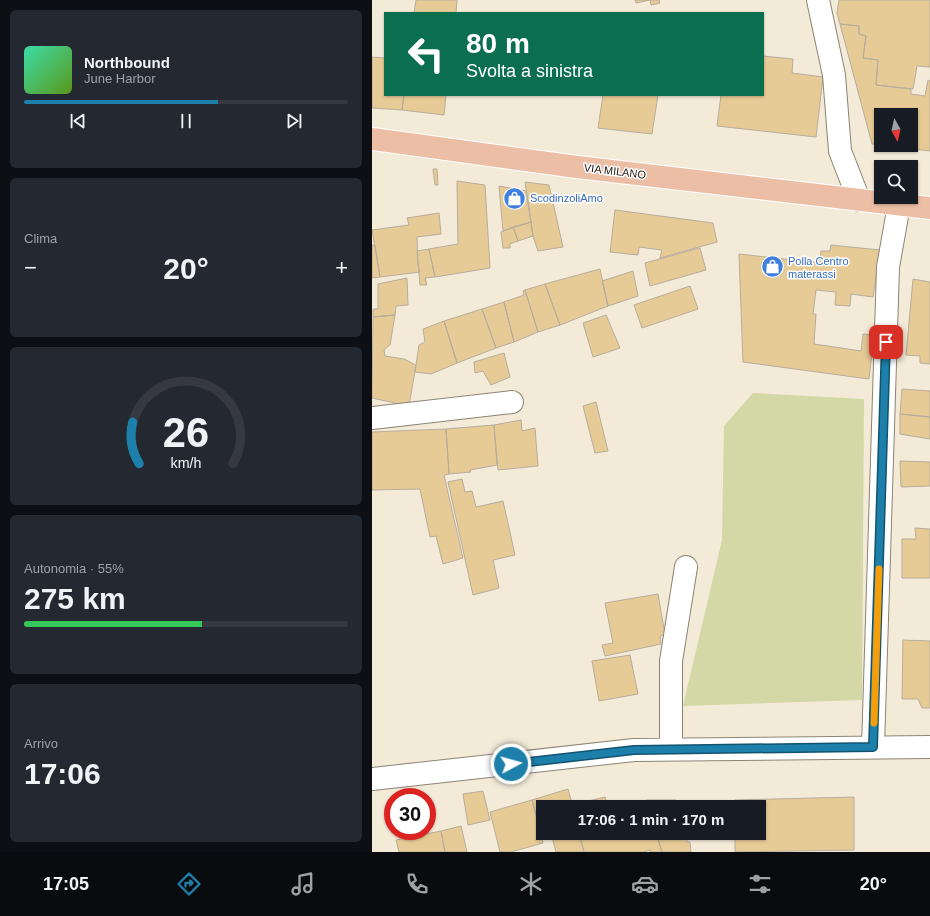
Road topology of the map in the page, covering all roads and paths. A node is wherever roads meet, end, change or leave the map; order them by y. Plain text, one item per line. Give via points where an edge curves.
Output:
1 (818, 0) edge
2 (372, 139) edge
3 (859, 200) junction
4 (899, 206) junction
5 (930, 208) edge
6 (512, 402) dead end
7 (372, 418) edge
8 (686, 567) dead end
9 (930, 746) edge
10 (873, 747) junction
11 (671, 749) junction
12 (372, 779) edge

1 - 3 street via 834,75 840,151
2 - 3 main road, VIA MILANO via 576,167
3 - 4 main road, VIA MILANO
4 - 5 main road, VIA MILANO
4 - 10 street via 888,268
6 - 7 street
8 - 11 street via 671,661
9 - 10 street
10 - 11 street
11 - 12 street via 634,750

